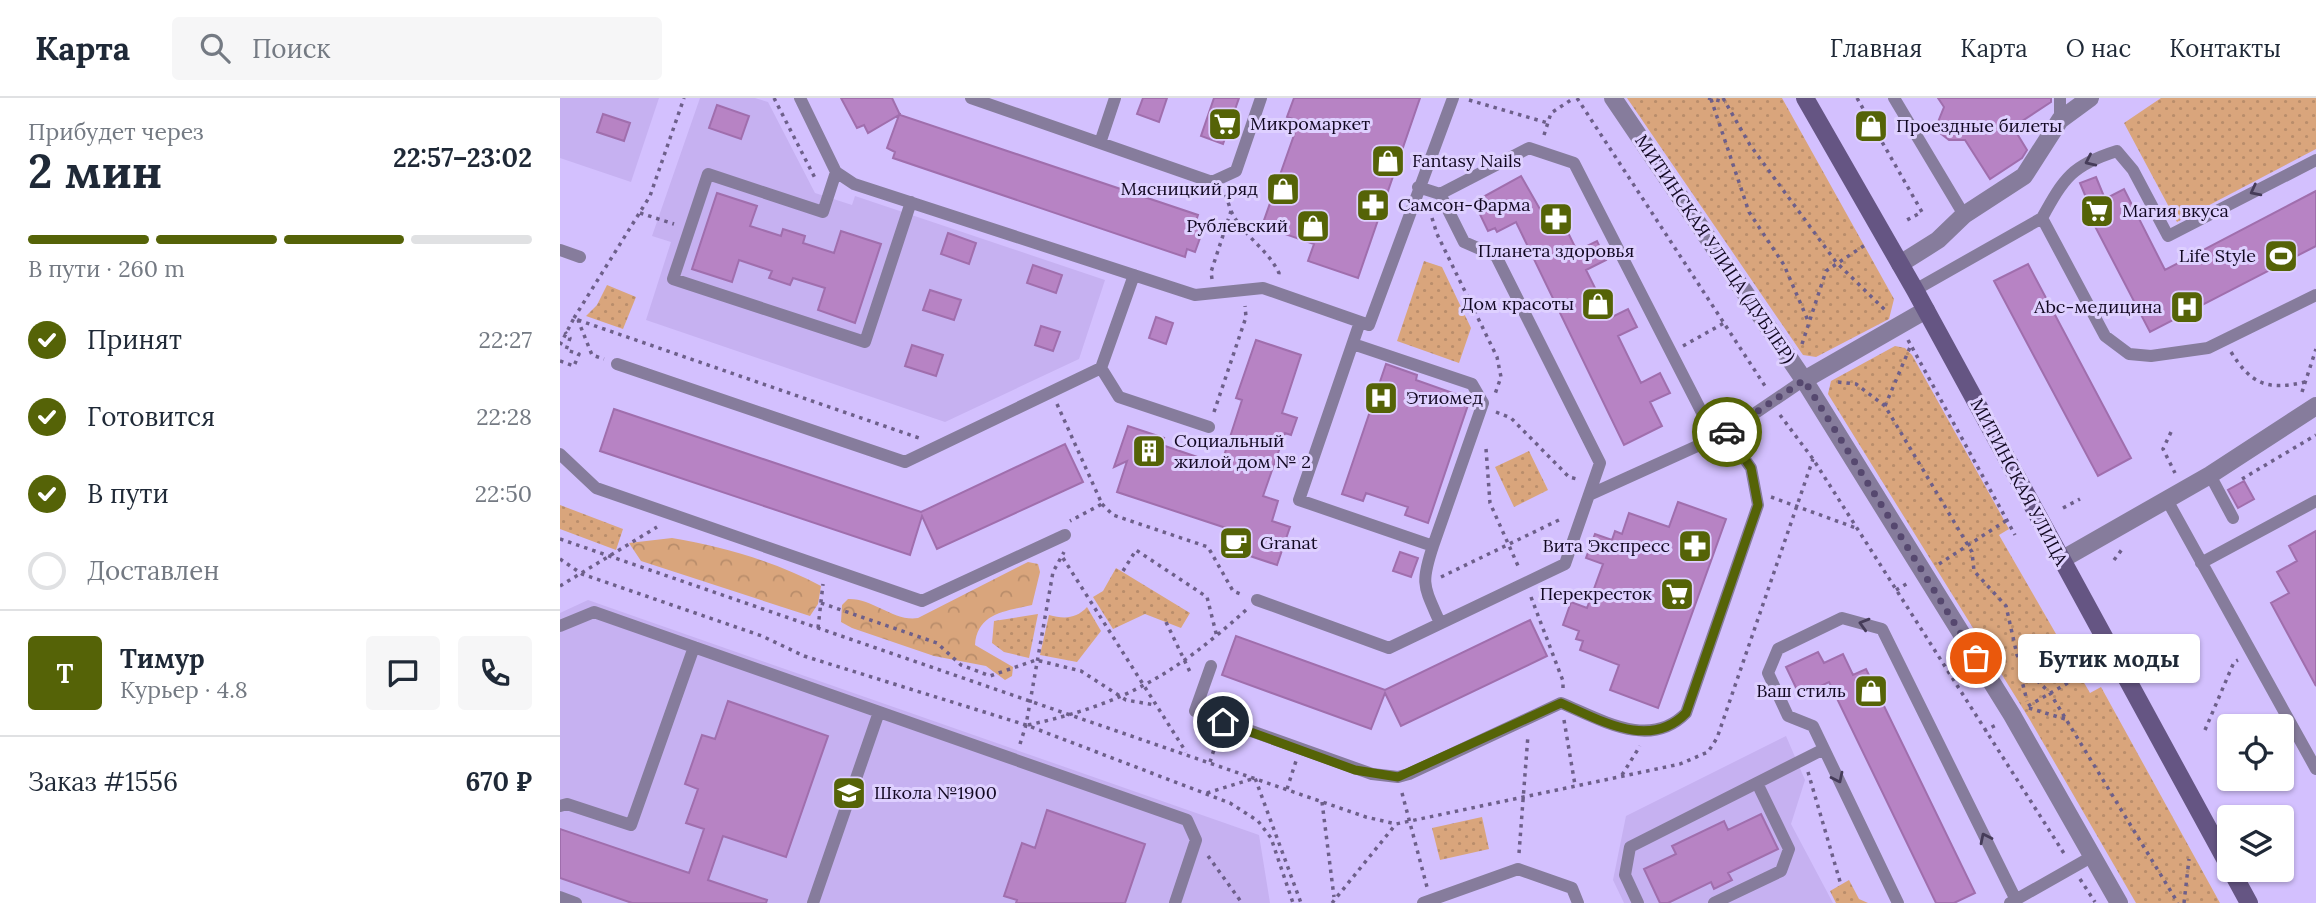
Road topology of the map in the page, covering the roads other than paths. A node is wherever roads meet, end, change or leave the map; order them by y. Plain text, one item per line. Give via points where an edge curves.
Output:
1 (800, 98) edge
2 (971, 98) edge
3 (1115, 98) edge
4 (1261, 98) edge
5 (1454, 98) edge
6 (1613, 98) edge
7 (1805, 98) edge
8 (1894, 98) edge
9 (2060, 98) edge
10 (2090, 98) edge
11 (2060, 120) junction
12 (1100, 143) junction
13 (2316, 160) edge
14 (836, 172) junction
15 (1418, 187) junction
16 (1440, 194) junction
17 (911, 202) junction
18 (1964, 215) junction
19 (2042, 218) junction
20 (560, 250) edge
21 (580, 257) dead end
22 (1900, 264) junction
23 (1134, 275) junction
24 (1916, 290) junction
25 (2316, 295) edge
26 (1926, 310) junction
27 (1360, 321) junction
28 (1353, 344) junction
29 (617, 364) road end
30 (1101, 368) junction
31 (1804, 380) junction
32 (2316, 407) edge
33 (1209, 427) road end
34 (1720, 436) junction
35 (560, 454) edge
36 (2210, 475) junction
37 (1589, 495) junction
38 (2166, 500) junction
39 (2316, 500) edge
40 (2233, 517) dead end
41 (1065, 534) road end
42 (1433, 546) junction
43 (2061, 560) junction
44 (2201, 563) junction
45 (1257, 600) road end
46 (1440, 623) junction
47 (560, 626) edge
48 (694, 647) junction
49 (1211, 666) dead end
50 (879, 712) junction
51 (1824, 749) junction
52 (2316, 769) edge
53 (1757, 783) junction
54 (560, 806) edge
55 (2217, 845) edge
56 (2093, 856) junction
57 (2237, 882) edge
58 (560, 897) edge
59 (2013, 901) edge
60 (1427, 902) edge
61 (576, 903) edge
62 (813, 903) edge
63 (1175, 903) edge
64 (1578, 903) edge
65 (1638, 903) edge
66 (1714, 903) edge
67 (1898, 903) edge
68 (2119, 903) edge
69 (2249, 903) edge

1 - 14 lane
2 - 12 lane
3 - 12 lane
4 - 12 lane via 1236,171 1212,182
5 - 15 lane
6 - 31 street, МИТИНСКАЯ УЛИЦА (ДУБЛЕР)
7 - 22 main road, МИТИНСКАЯ УЛИЦА
8 - 18 lane
9 - 11 lane
10 - 11 street
11 - 18 street via 2024,176
13 -> 19 lane via 2168,236 2133,170 2117,151 2087,160 2065,177
14 - 17 lane via 854,184
14 - 17 lane via 823,212 708,174 673,279 865,342
15 - 16 lane
15 - 27 lane via 1369,325
16 - 34 lane via 1529,148 1574,163 1671,352
16 - 37 lane via 1464,242 1496,256 1600,463
17 - 23 lane
18 - 22 street via 1938,240
19 - 24 lane
19 - 25 lane via 2105,336 2129,354 2177,354 2224,342
20 - 21 lane
22 - 24 main road, МИТИНСКАЯ УЛИЦА
23 - 27 lane via 1195,295 1263,289
23 - 30 lane
24 - 26 main road, МИТИНСКАЯ УЛИЦА
26 - 31 street
26 - 43 main road, МИТИНСКАЯ УЛИЦА
27 - 28 lane
28 - 42 lane via 1472,384 1483,403
28 - 42 lane via 1299,500
29 - 30 lane via 905,462
30 - 33 lane via 1119,397
31 - 34 lane
31 - 56 street, МИТИНСКАЯ УЛИЦА (ДУБЛЕР) via 2012,715
32 - 36 street
34 - 37 lane
34 - 49 lane via 1751,468 1758,505 1686,713 1673,727 1648,733 1610,724 1561,703 1398,777 1364,772 1195,711
35 - 41 lane via 596,488 922,601
36 - 38 street
36 - 40 lane
37 - 46 lane via 1565,564
38 - 43 street
38 - 44 lane
39 - 44 lane
42 - 46 lane via 1423,585
43 - 55 main road, МИТИНСКАЯ УЛИЦА
44 - 52 lane
45 - 46 lane via 1389,648
47 - 48 lane via 594,612
48 - 50 lane
48 - 54 lane via 631,825 567,804
50 - 62 lane
50 - 63 lane via 1188,820 1196,840
51 - 53 lane
59 -> 51 lane via 1882,629 1842,618 1778,649 1769,673 1788,716 1813,726
51 -> 67 lane
53 - 65 lane via 1630,847 1625,875
53 - 66 lane via 1789,849 1781,871
56 - 59 lane
56 - 68 street, МИТИНСКАЯ УЛИЦА (ДУБЛЕР)
57 - 69 main road, МИТИНСКАЯ УЛИЦА
58 - 61 lane
60 - 64 lane via 1518,869 1572,888

